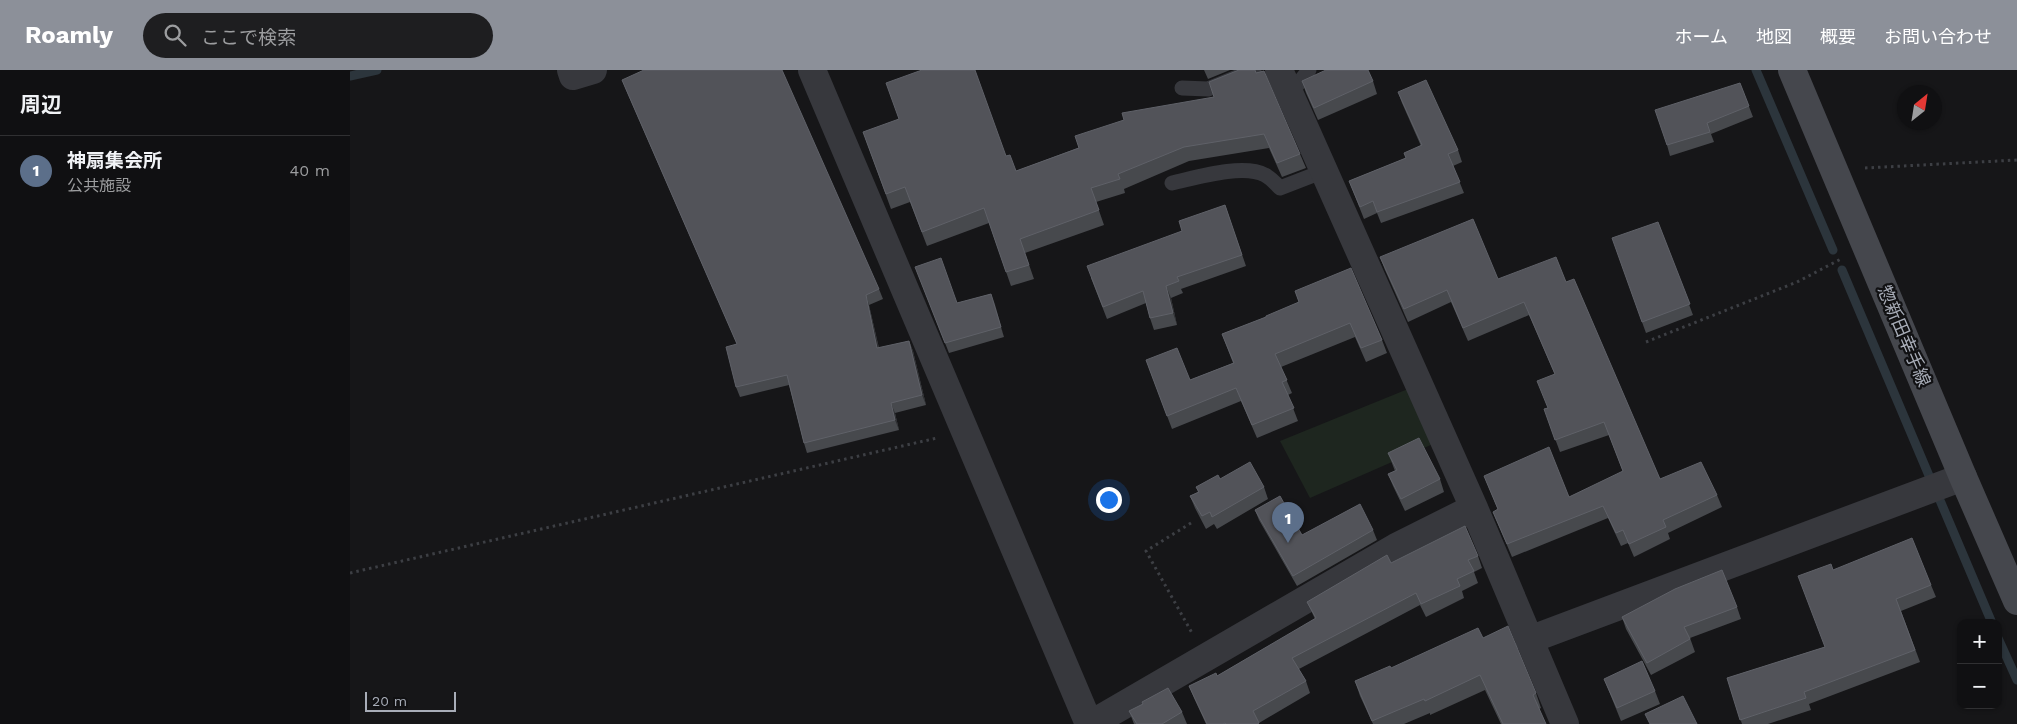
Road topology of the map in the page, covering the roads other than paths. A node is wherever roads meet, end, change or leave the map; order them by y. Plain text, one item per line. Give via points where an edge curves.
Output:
1 (571, 70) edge
2 (593, 70) edge
3 (812, 70) edge
4 (1254, 70) edge
5 (1310, 70) edge
6 (1792, 70) edge
7 (1284, 82) edge
8 (1182, 88) dead end
9 (1324, 171) junction
10 (1172, 183) dead end
11 (1963, 477) junction
12 (1474, 508) junction
13 (2017, 601) edge
14 (1529, 640) junction
15 (1090, 724) edge
16 (1565, 724) edge

1 - 2 street via 573,76
3 - 15 street
4 - 8 lane via 1208,88
5 - 7 lane
6 - 11 main road, 惣新田幸手線
7 - 9 street
9 - 10 lane via 1280,188 1265,175 1246,171 1229,171
9 - 12 street
11 - 13 main road, 惣新田幸手線
11 - 14 street
12 - 14 street
12 - 15 street via 1396,547
14 - 16 street

